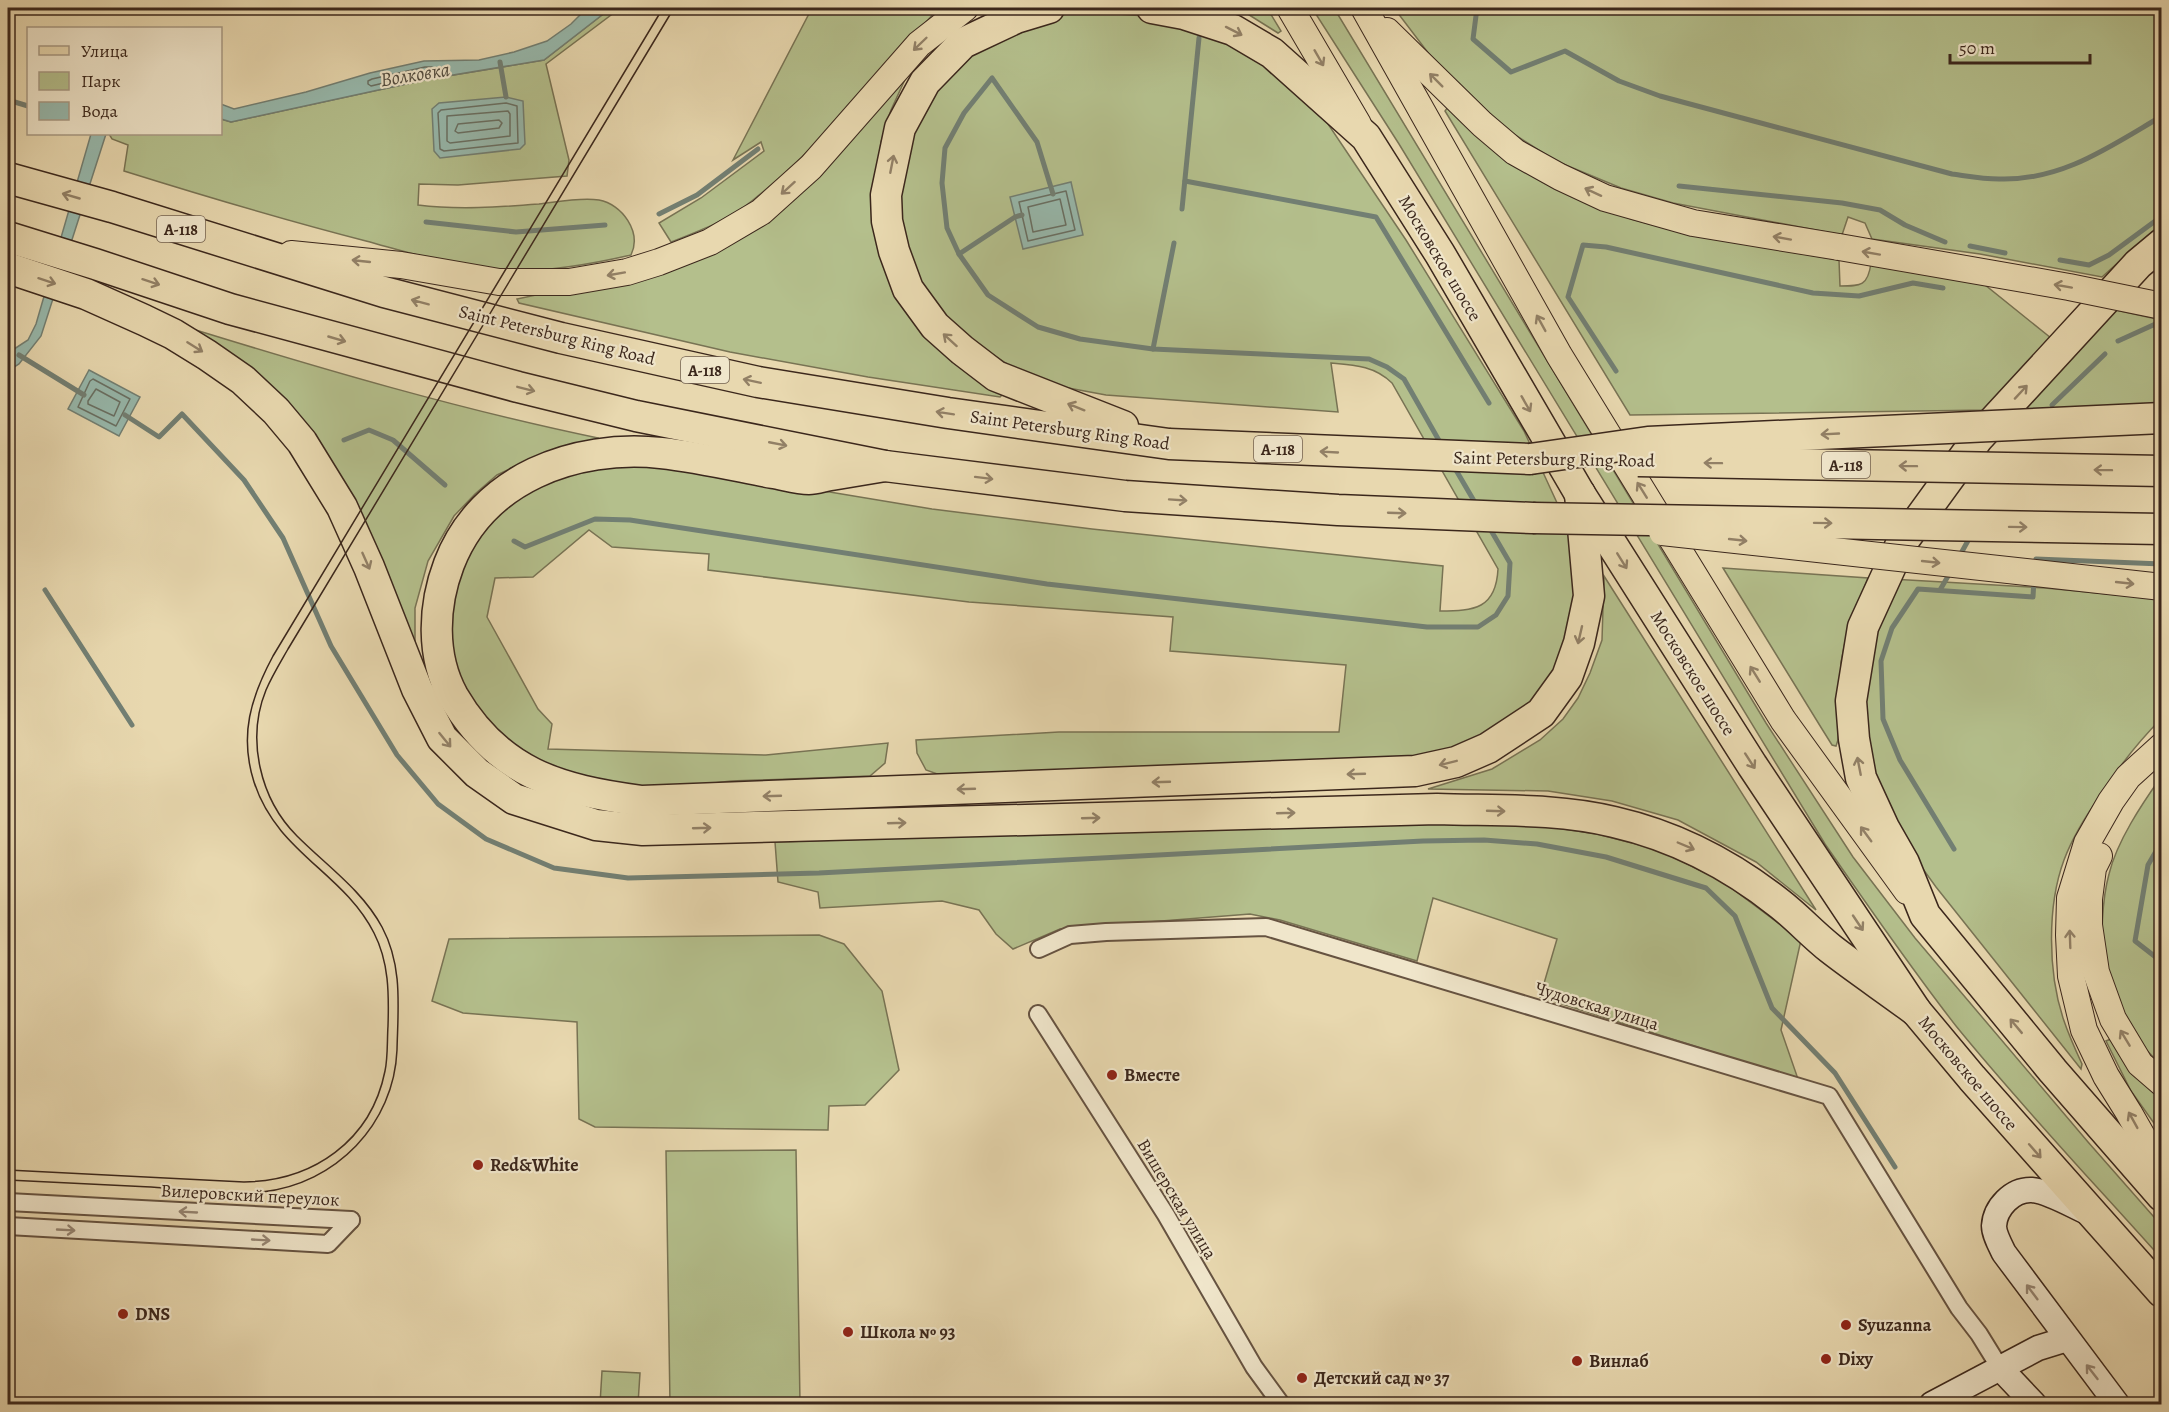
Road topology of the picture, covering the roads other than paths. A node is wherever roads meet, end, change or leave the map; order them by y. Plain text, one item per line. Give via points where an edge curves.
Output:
1 (965, 8) edge
2 (1049, 8) edge
3 (1152, 8) edge
4 (1290, 8) edge
5 (1365, 9) edge
6 (1366, 137) junction
7 (19, 181) edge
8 (11, 238) edge
9 (2162, 244) edge
10 (251, 250) junction
11 (8, 268) edge
12 (2162, 306) edge
13 (2162, 418) edge
14 (1169, 444) junction
15 (1530, 459) junction
16 (885, 466) junction
17 (2162, 471) edge
18 (1580, 494) junction
19 (1533, 518) junction
20 (2162, 529) edge
21 (2162, 587) edge
22 (2162, 746) edge
23 (2162, 757) edge
24 (1925, 915) junction
25 (1039, 949) dead end
26 (1916, 1011) junction
27 (1038, 1014) dead end
28 (2162, 1083) edge
29 (2162, 1171) edge
30 (2162, 1196) edge
31 (8, 1202) edge
32 (2091, 1214) junction
33 (8, 1226) edge
34 (2162, 1292) edge
35 (2067, 1339) junction
36 (2000, 1368) junction
37 (1281, 1404) edge
38 (1932, 1404) edge
39 (2034, 1404) edge
40 (2117, 1404) edge

1 -> 10 main road via 919,44 811,167 761,212 710,242 659,262 569,282 499,282 401,265
14 -> 2 highway via 996,376 935,326 908,289 894,251 886,195 900,128 925,82 963,43 1016,18
3 -> 6 highway via 1233,30 1272,53
4 -> 6 main road, Московское шоссе
12 -> 5 main road, bridge via 1693,223 1605,198 1515,152
24 -> 5 main road via 1777,710 1559,355
6 -> 18 highway, Московское шоссе via 1440,254
10 -> 7 highway, Saint Petersburg Ring Road / А-118
8 -> 16 highway via 230,309 518,387 636,416
24 -> 9 highway via 1861,778 1851,701 1863,627 1901,544 1978,438 2138,264
14 -> 10 highway, Saint Petersburg Ring Road / А-118 via 758,382 527,330 384,292
11 -> 26 highway via 86,294 173,334 243,380 276,411 302,442 342,507 417,689 442,738 477,773 514,799 596,825 643,830 1437,809 1567,814 1613,822 1704,854 1780,904 1831,948
13 -> 15 highway, bridge via 1648,442
15 -> 14 highway, Saint Petersburg Ring Road / А-118
17 -> 15 highway, Saint Petersburg Ring Road / А-118, bridge
18 -> 16 highway via 1589,596 1567,677 1541,713 1488,748 1456,762 1415,771 642,801 568,787 513,764 466,718 445,682 436,620 438,597 452,556 466,531 496,496 526,478 584,457 636,452 809,479
16 -> 19 highway via 1125,496
18 -> 26 highway, Московское шоссе via 1745,755
19 -> 20 highway, bridge
19 -> 21 main road, bridge
29 -> 22 main road via 2106,1076 2084,1030 2071,976 2069,935 2070,898 2087,843 2128,777
28 -> 23 main road via 2140,1064 2113,1019 2096,972 2089,925 2093,868 2123,810
30 -> 24 highway
25 - 36 street, Чудовская улица via 1070,935 1266,927 1829,1096
26 -> 32 highway, Московское шоссе
27 - 37 street, Вишерская улица via 1166,1215 1254,1367
33 -> 31 street, Вилеровский переулок via 328,1244 351,1220
32 - 34 highway, Московское шоссе
35 -> 32 street via 2004,1253 1994,1229 1997,1213 2008,1199 2032,1190
35 - 36 street via 2038,1348
40 -> 35 street
36 - 38 street
36 - 39 street

